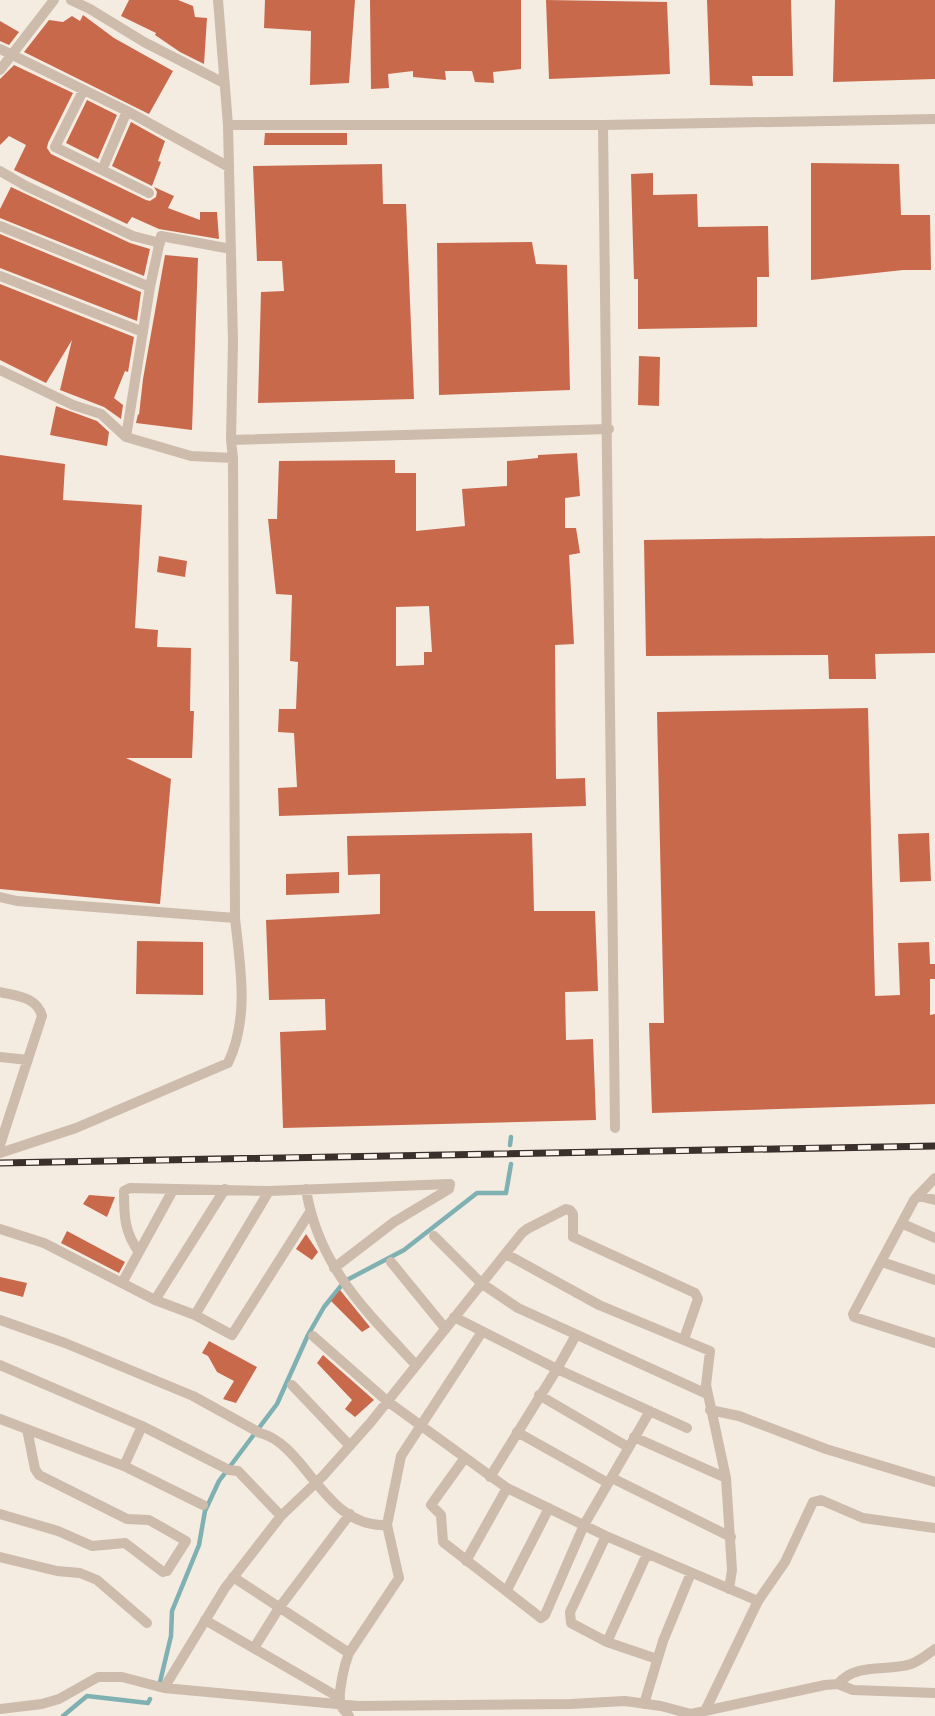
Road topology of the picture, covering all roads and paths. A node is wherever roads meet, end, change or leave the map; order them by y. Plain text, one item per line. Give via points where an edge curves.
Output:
1 (54, 0) edge
2 (71, 0) edge
3 (218, 0) edge
4 (0, 49) edge
5 (13, 56) junction
6 (0, 70) edge
7 (223, 83) junction
8 (83, 91) junction
9 (127, 111) junction
10 (935, 119) edge
11 (228, 125) junction
12 (603, 125) junction
13 (229, 167) junction
14 (102, 170) junction
15 (0, 171) edge
16 (149, 193) dead end
17 (0, 226) edge
18 (160, 243) junction
19 (231, 249) junction
20 (0, 276) edge
21 (150, 287) junction
22 (144, 332) junction
23 (0, 370) edge
24 (608, 429) junction
25 (126, 437) junction
26 (231, 440) junction
27 (233, 458) junction
28 (0, 897) edge
29 (235, 918) junction
30 (0, 992) edge
31 (0, 1056) edge
32 (28, 1060) junction
33 (0, 1101) edge
34 (14, 1102) junction
35 (615, 1128) dead end
36 (0, 1145) edge
37 (0, 1153) edge
38 (935, 1178) edge
39 (225, 1189) junction
40 (306, 1189) junction
41 (173, 1190) junction
42 (269, 1191) junction
43 (919, 1196) junction
44 (935, 1200) edge
45 (310, 1212) junction
46 (903, 1224) junction
47 (0, 1229) edge
48 (434, 1236) dead end
49 (935, 1238) edge
50 (139, 1252) junction
51 (506, 1254) junction
52 (391, 1262) dead end
53 (881, 1262) junction
54 (334, 1268) junction
55 (935, 1280) edge
56 (122, 1283) junction
57 (481, 1283) junction
58 (155, 1300) junction
59 (195, 1315) junction
60 (454, 1317) junction
61 (0, 1320) edge
62 (445, 1328) junction
63 (482, 1332) junction
64 (576, 1335) junction
65 (313, 1336) dead end
66 (684, 1339) junction
67 (935, 1343) edge
68 (0, 1365) edge
69 (416, 1365) junction
70 (557, 1369) junction
71 (292, 1385) dead end
72 (707, 1394) junction
73 (539, 1395) junction
74 (387, 1401) junction
75 (710, 1410) junction
76 (650, 1411) junction
77 (0, 1419) edge
78 (142, 1426) junction
79 (420, 1426) junction
80 (687, 1428) dead end
81 (27, 1429) junction
82 (517, 1432) junction
83 (631, 1442) junction
84 (350, 1446) junction
85 (464, 1459) junction
86 (124, 1466) junction
87 (490, 1476) junction
88 (726, 1478) junction
89 (610, 1480) junction
90 (935, 1482) edge
91 (316, 1483) junction
92 (507, 1488) junction
93 (203, 1505) dead end
94 (549, 1508) junction
95 (0, 1514) edge
96 (350, 1514) junction
97 (281, 1517) junction
98 (387, 1525) junction
99 (584, 1525) junction
100 (935, 1527) edge
101 (606, 1536) junction
102 (731, 1537) junction
103 (647, 1555) junction
104 (0, 1557) edge
105 (466, 1561) junction
106 (691, 1573) junction
107 (233, 1577) junction
108 (729, 1589) junction
109 (507, 1590) junction
110 (758, 1601) junction
111 (279, 1608) junction
112 (205, 1620) junction
113 (147, 1623) dead end
114 (607, 1642) junction
115 (254, 1648) junction
116 (935, 1649) edge
117 (349, 1653) junction
118 (657, 1658) junction
119 (838, 1684) junction
120 (164, 1688) junction
121 (935, 1693) edge
122 (339, 1701) junction
123 (644, 1703) junction
124 (0, 1709) edge
125 (705, 1711) junction
126 (691, 1715) edge
127 (348, 1716) edge

1 - 5 street
2 - 7 street
3 - 7 street
4 - 5 street
5 - 6 street
5 - 8 street
7 - 11 street
8 - 9 street
8 - 14 street via 55,147
9 - 13 street
9 - 14 street
10 - 12 street
11 - 12 street
11 - 13 street
12 - 24 street
13 - 19 street
14 - 16 street
15 - 18 street via 134,236
17 - 21 street
18 - 19 street via 162,236
18 - 21 street
19 - 26 street
20 - 22 street
21 - 22 street
22 - 25 street
23 - 25 street via 101,414
24 - 26 street
24 - 35 street
25 - 27 street via 191,456
26 - 27 street
27 - 29 street
28 - 29 street
29 - 37 street via 242,995 240,1031 228,1063 76,1128
30 - 32 street via 30,999 42,1012
31 - 32 street
32 - 34 street
33 - 34 street
34 - 36 street
38 - 43 street
39 - 41 street
39 - 42 street
39 - 58 street
40 - 42 street
40 - 45 street
40 - 54 street via 450,1184
41 - 50 street
41 - 50 street via 124,1191 125,1228
42 - 59 street
43 - 44 street
43 - 46 street
45 - 54 street
45 - 59 street via 232,1335
46 - 49 street
46 - 53 street
47 - 56 street via 44,1243
48 - 57 street
50 - 56 street
51 - 57 street
51 - 66 street via 599,1305
51 - 66 street via 527,1229 570,1210 573,1237 698,1296
52 - 62 street
53 - 55 street
53 - 67 street via 854,1317
54 - 69 street via 354,1298
56 - 58 street
57 - 60 street
57 - 64 street via 518,1308
58 - 59 street
60 - 62 street
60 - 63 street
61 - 91 street via 193,1395 274,1438
62 - 69 street
63 - 70 street
63 - 79 street
64 - 70 street
64 - 72 street
65 - 74 street
66 - 72 street via 710,1351
68 - 78 street
69 - 74 street
70 - 73 street
70 - 76 street
71 - 84 street
72 - 75 street
73 - 82 street
73 - 83 street
74 - 79 street
74 - 84 street
75 - 88 street
75 - 90 street
76 - 80 street
76 - 83 street
77 - 81 street
78 - 86 street
78 - 97 street via 238,1471
79 - 85 street
79 - 98 street via 401,1456
81 - 86 street
81 - 95 street via 39,1475 127,1519 149,1520 186,1541 163,1572 125,1543 92,1546
82 - 87 street
82 - 89 street
83 - 88 street
83 - 89 street
84 - 91 street
85 - 87 street
85 - 105 street via 431,1505 441,1515 443,1542
86 - 93 street
87 - 92 street
88 - 102 street
89 - 99 street
89 - 102 street
91 - 96 street
91 - 97 street
92 - 94 street
92 - 105 street
94 - 99 street
94 - 109 street
96 - 98 street via 372,1526
96 - 111 street
97 - 107 street
98 - 117 street via 399,1578
99 - 101 street
99 - 109 street via 545,1615 538,1617
100 - 110 street via 863,1518 817,1500 785,1562
101 - 103 street
101 - 114 street via 570,1612 570,1623
102 - 108 street
103 - 106 street
103 - 114 street
104 - 113 street via 97,1580
105 - 109 street
106 - 108 street
106 - 118 street
107 - 111 street
107 - 112 street
108 - 110 street
110 - 125 street
111 - 115 street
111 - 117 street
112 - 115 street
112 - 120 street
114 - 118 street
115 - 122 street
116 - 119 street via 910,1664 856,1671
117 - 122 street
118 - 123 street
119 - 121 street via 853,1690
119 - 125 street
120 - 122 street
120 - 124 street via 122,1677 98,1678 59,1699
122 - 123 street
122 - 127 street
123 - 126 street
125 - 126 street

